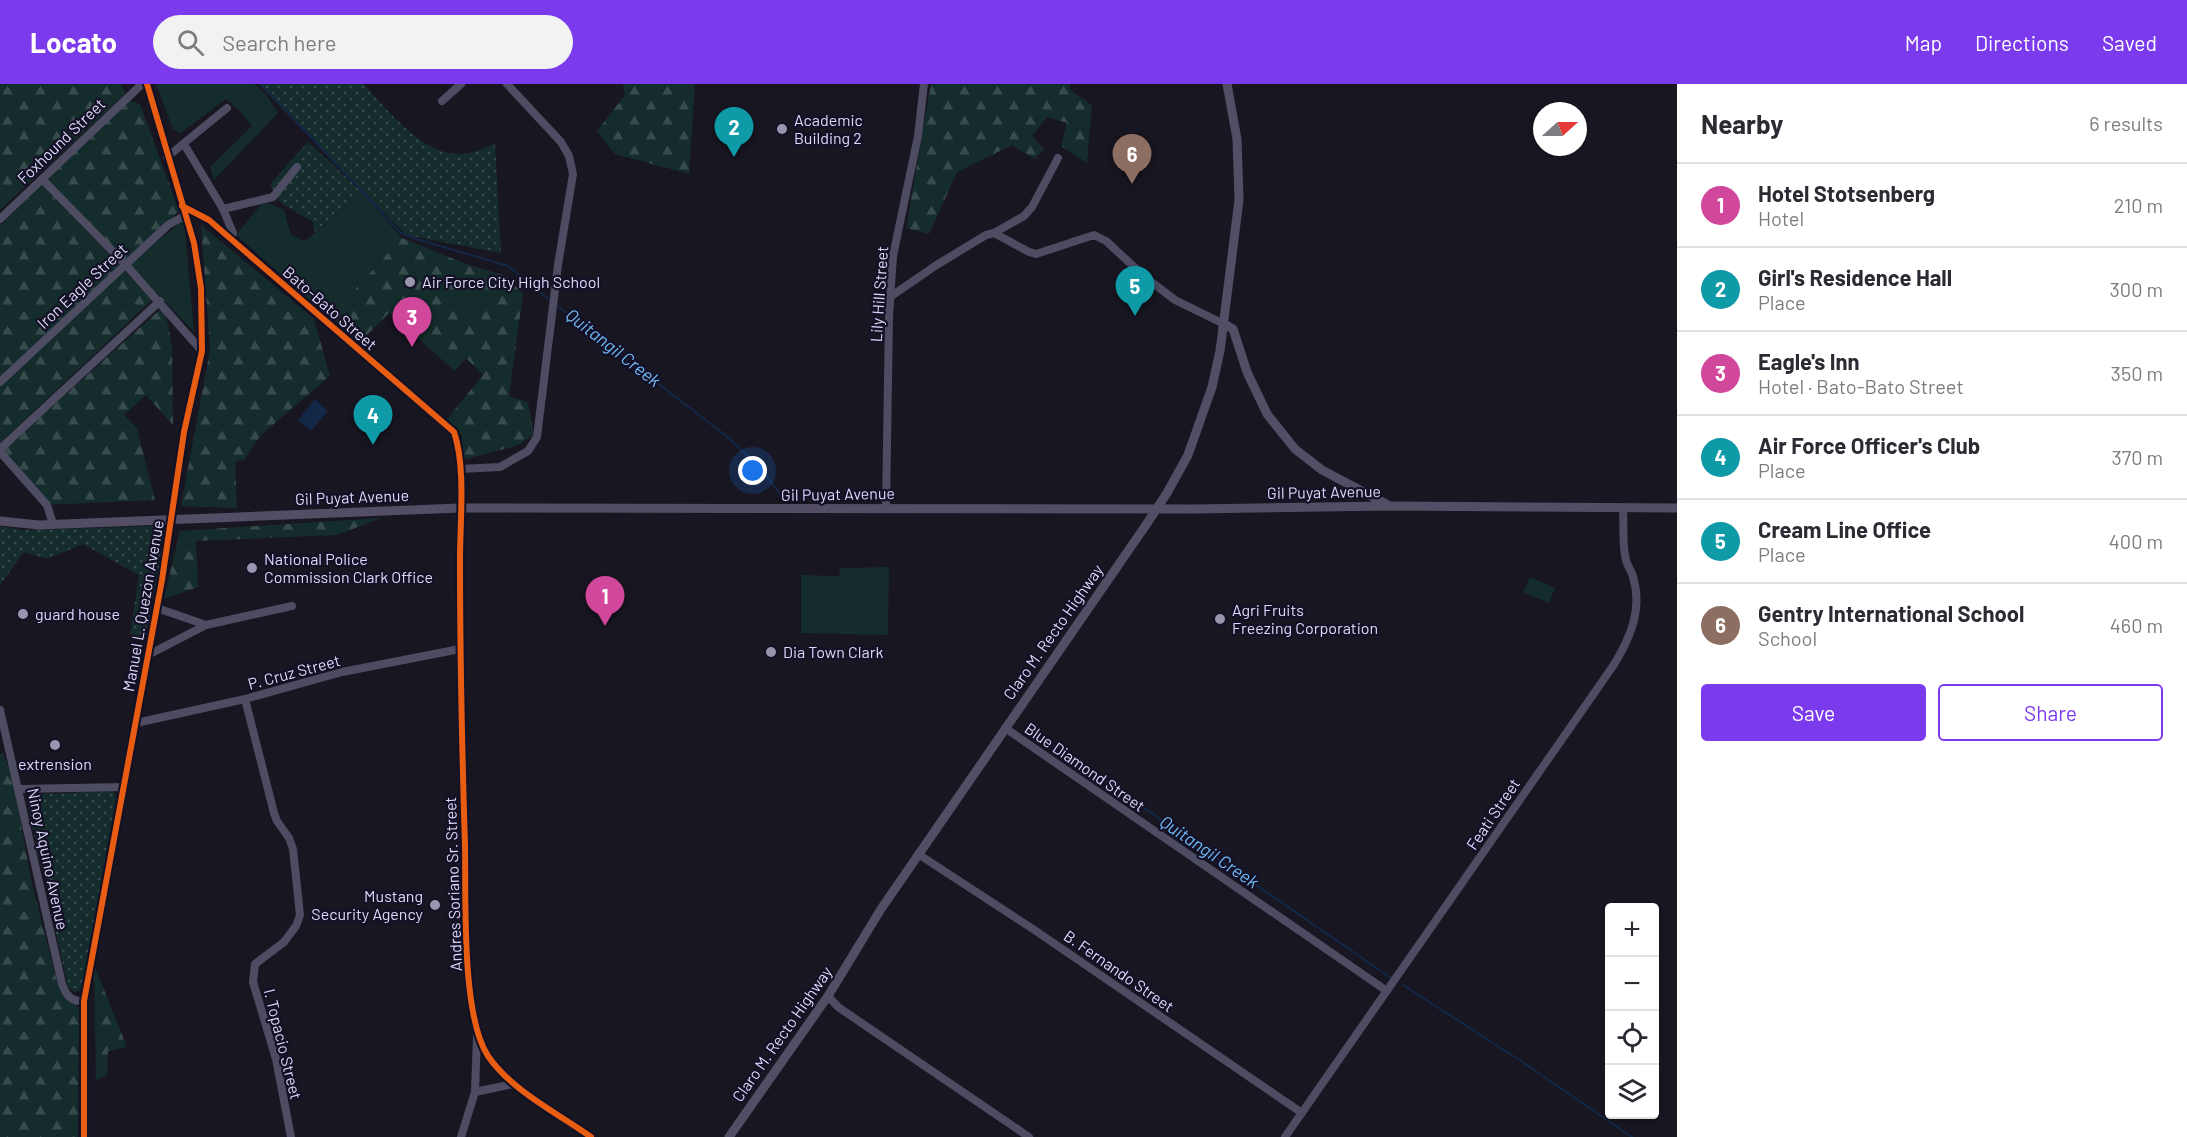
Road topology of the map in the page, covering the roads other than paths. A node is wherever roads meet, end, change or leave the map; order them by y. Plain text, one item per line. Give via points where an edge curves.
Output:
1 (142, 84) edge
2 (147, 84) edge
3 (461, 84) edge
4 (507, 84) edge
5 (924, 84) edge
6 (1227, 84) edge
7 (442, 101) dead end
8 (227, 108) dead end
9 (184, 144) junction
10 (167, 157) junction
11 (1058, 158) dead end
12 (297, 167) dead end
13 (42, 179) junction
14 (182, 206) junction
15 (223, 209) junction
16 (186, 215) junction
17 (0, 219) edge
18 (994, 233) junction
19 (231, 240) junction
20 (126, 264) junction
21 (890, 297) junction
22 (160, 301) junction
23 (1224, 324) junction
24 (202, 351) junction
25 (0, 381) edge
26 (0, 450) edge
27 (461, 469) junction
28 (1390, 506) junction
29 (460, 508) junction
30 (886, 508) junction
31 (1157, 508) junction
32 (1623, 508) junction
33 (1677, 508) edge
34 (172, 519) junction
35 (0, 521) edge
36 (53, 524) junction
37 (292, 606) dead end
38 (157, 609) junction
39 (206, 625) junction
40 (460, 649) junction
41 (148, 655) junction
42 (245, 699) junction
43 (0, 710) edge
44 (136, 723) junction
45 (1005, 728) junction
46 (124, 787) junction
47 (19, 789) junction
48 (918, 854) junction
49 (1387, 992) junction
50 (828, 996) junction
51 (84, 1001) junction
52 (477, 1032) junction
53 (513, 1084) junction
54 (475, 1092) junction
55 (1302, 1113) junction
56 (84, 1137) edge
57 (291, 1137) edge
58 (461, 1137) edge
59 (591, 1137) edge
60 (729, 1137) edge
61 (1029, 1137) edge
62 (1285, 1137) edge

1 - 13 street, Foxhound Street
2 - 10 street, Manuel L. Quezon Avenue
3 - 7 street
4 - 27 street via 561,142 569,156 572,180 535,443 528,452 500,467
5 - 21 street, Lily Hill Street via 918,136 893,256
6 - 23 main road, Claro M. Recto Highway via 1237,139 1239,200
8 - 9 street
9 - 10 street
9 - 15 street
10 - 14 street, Manuel L. Quezon Avenue
11 - 18 street via 1032,207
12 - 15 street via 273,197
13 - 17 street, Foxhound Street
13 - 20 street
14 - 16 street, Manuel L. Quezon Avenue
14 - 19 street, Bato-Bato Street via 209,220
15 - 19 street via 233,233
16 - 20 street, Iron Eagle Street via 168,225
16 - 24 street, Manuel L. Quezon Avenue via 201,288
18 - 21 street
18 - 23 street via 1036,254 1085,237 1101,237 1168,295
19 - 27 street, Bato-Bato Street via 454,432
20 - 22 street
20 - 25 street, Iron Eagle Street
21 - 30 street, Lily Hill Street
22 - 24 street
22 - 26 street
23 - 28 main road via 1233,329 1267,414 1295,449 1322,470
23 - 31 main road, Claro M. Recto Highway via 1200,426
24 - 34 street, Manuel L. Quezon Avenue via 184,432
26 - 36 street via 47,505
27 - 29 street, Bato-Bato Street
28 - 31 main road, Gil Puyat Avenue
28 - 32 main road, Gil Puyat Avenue
29 - 30 main road, Gil Puyat Avenue
29 - 34 main road, Gil Puyat Avenue
29 - 40 street, Andres Soriano Sr. Street
30 - 31 main road, Gil Puyat Avenue
31 - 45 main road, Claro M. Recto Highway
32 - 33 main road, Gil Puyat Avenue
32 - 49 street, Feati Street via 1625,559 1634,578 1636,595 1627,642
34 - 36 main road, Gil Puyat Avenue
34 - 38 street, Manuel L. Quezon Avenue
35 - 36 main road, Gil Puyat Avenue
37 - 39 street
38 - 39 street
38 - 41 street, Manuel L. Quezon Avenue
39 - 41 street
40 - 42 street, P. Cruz Street via 342,672
40 - 52 street, Andres Soriano Sr. Street via 470,992
41 - 44 street, Manuel L. Quezon Avenue
42 - 44 street, P. Cruz Street
42 - 57 street, I. Topacio Street via 274,813 293,849 300,915 284,942 253,969
43 - 47 street, Ninoy Aquino Avenue
44 - 46 street, Manuel L. Quezon Avenue
45 - 48 main road, Claro M. Recto Highway
45 - 49 street, Blue Diamond Street
46 - 47 street
46 - 51 street, Manuel L. Quezon Avenue
47 - 51 street, Ninoy Aquino Avenue via 62,984 69,997
48 - 50 main road, Claro M. Recto Highway
48 - 55 street, B. Fernando Street
49 - 55 street, Feati Street
50 - 60 main road, Claro M. Recto Highway
50 - 61 street via 838,1007
51 - 56 street, Manuel L. Quezon Avenue
52 - 53 street, Andres Soriano Sr. Street via 487,1054
52 - 54 street
53 - 54 street
53 - 59 street, Andres Soriano Sr. Street
54 - 58 street
55 - 62 street, Feati Street

